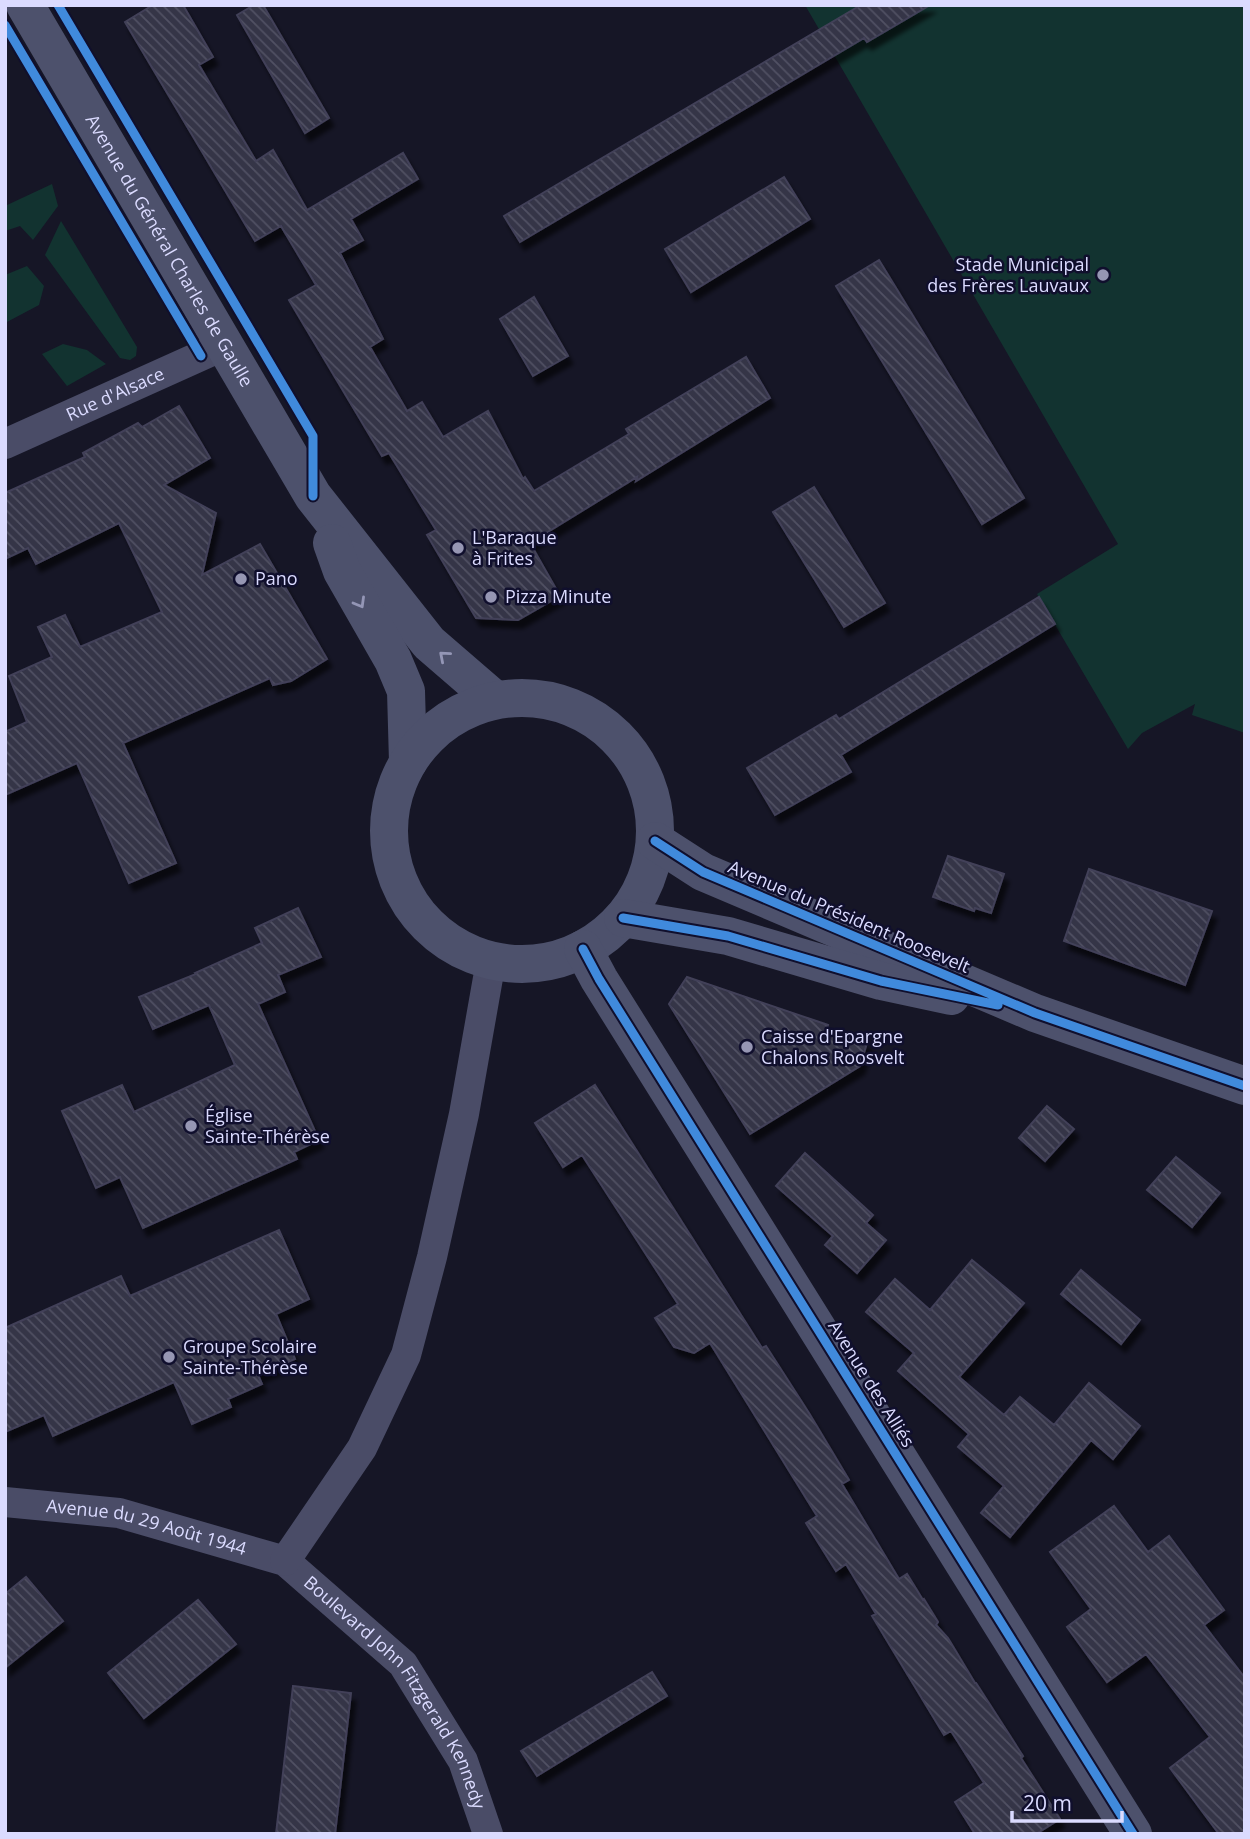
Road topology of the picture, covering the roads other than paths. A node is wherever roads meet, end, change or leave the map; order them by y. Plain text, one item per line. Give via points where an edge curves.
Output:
1 (25, 5) edge
2 (225, 345) junction
3 (5, 444) edge
4 (313, 496) junction
5 (495, 700) junction
6 (408, 762) junction
7 (655, 841) junction
8 (623, 918) junction
9 (583, 949) junction
10 (491, 961) junction
11 (1035, 1013) junction
12 (1245, 1086) edge
13 (5, 1502) edge
14 (285, 1561) junction
15 (488, 1834) edge
16 (1133, 1834) edge

1 - 2 main road, Avenue du Général Charles de Gaulle
2 - 3 street, Rue d'Alsace
2 - 4 main road, Avenue du Général Charles de Gaulle
5 -> 4 main road, Avenue du Général Charles de Gaulle via 429,643
4 -> 6 main road, Avenue du Général Charles de Gaulle via 342,571 393,660 405,691
5 - 6 main road via 461,713 431,734
5 - 7 main road via 554,702 607,728 639,767 655,815
6 - 10 main road via 389,817 397,879 412,907 434,931
7 - 8 main road via 643,886
7 - 11 main road, Avenue du Président Roosevelt via 703,872
8 - 9 main road
8 - 11 main road, Avenue du Président Roosevelt via 728,936 881,981
9 - 10 main road via 546,962
9 - 16 main road, Avenue des Alliés
10 - 14 street via 461,1127 406,1355 362,1448
11 - 12 main road, Avenue du Président Roosevelt
13 - 14 street, Avenue du 29 Août 1944 via 119,1513
14 - 15 street, Boulevard John Fitzgerald Kennedy via 403,1664 463,1761

